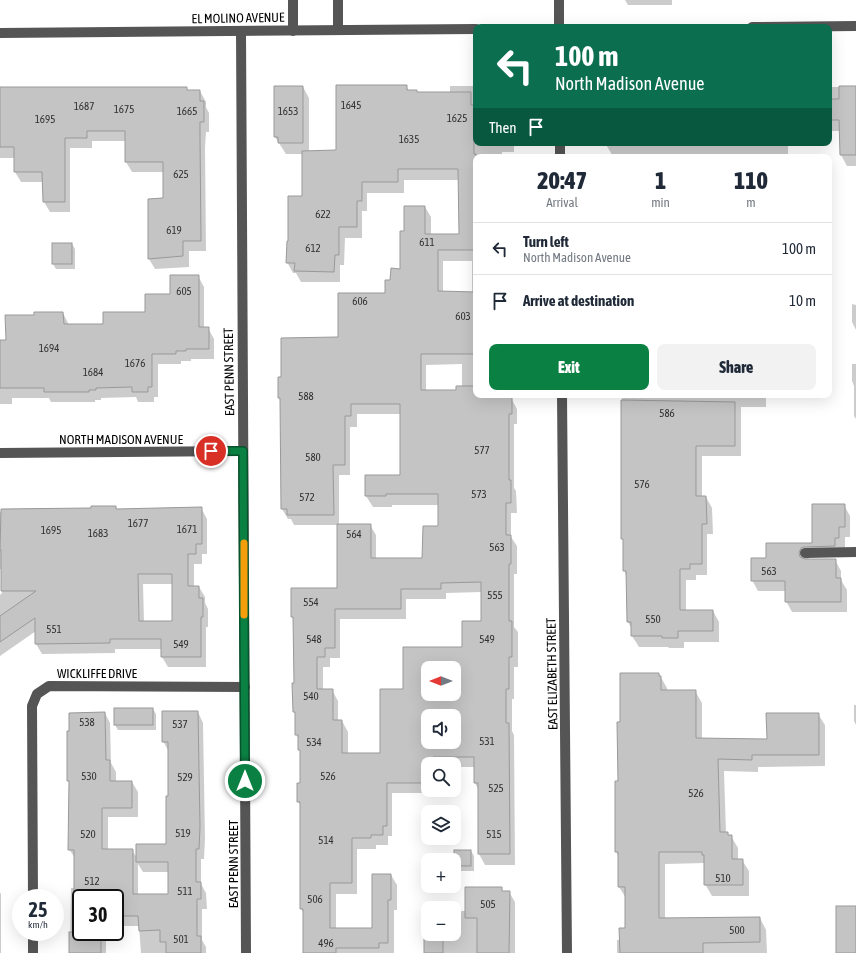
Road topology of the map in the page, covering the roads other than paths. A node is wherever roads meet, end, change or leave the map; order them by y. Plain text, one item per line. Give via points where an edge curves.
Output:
1 (293, 0) edge
2 (338, 0) edge
3 (559, 0) edge
4 (559, 24) edge
5 (832, 26) edge
6 (856, 26) edge
7 (473, 29) edge
8 (338, 30) junction
9 (241, 31) junction
10 (293, 31) junction
11 (0, 33) edge
12 (562, 398) edge
13 (243, 451) junction
14 (0, 453) edge
15 (856, 552) edge
16 (805, 553) dead end
17 (245, 687) junction
18 (33, 889) edge
19 (33, 941) edge
20 (33, 953) edge
21 (246, 953) edge
22 (567, 953) edge

1 - 10 street
2 - 8 street
3 - 4 street
5 - 6 street
7 - 8 street, EL MOLINO AVENUE
8 - 10 street, EL MOLINO AVENUE
9 - 10 street, EL MOLINO AVENUE
9 - 11 street, EL MOLINO AVENUE
9 - 13 street, EAST PENN STREET
12 - 22 street, EAST ELIZABETH STREET
13 - 14 street, NORTH MADISON AVENUE
13 - 17 street, EAST PENN STREET
15 - 16 street
17 - 18 street, WICKLIFFE DRIVE via 49,686 37,694 32,706
17 - 21 street, EAST PENN STREET
19 - 20 street

